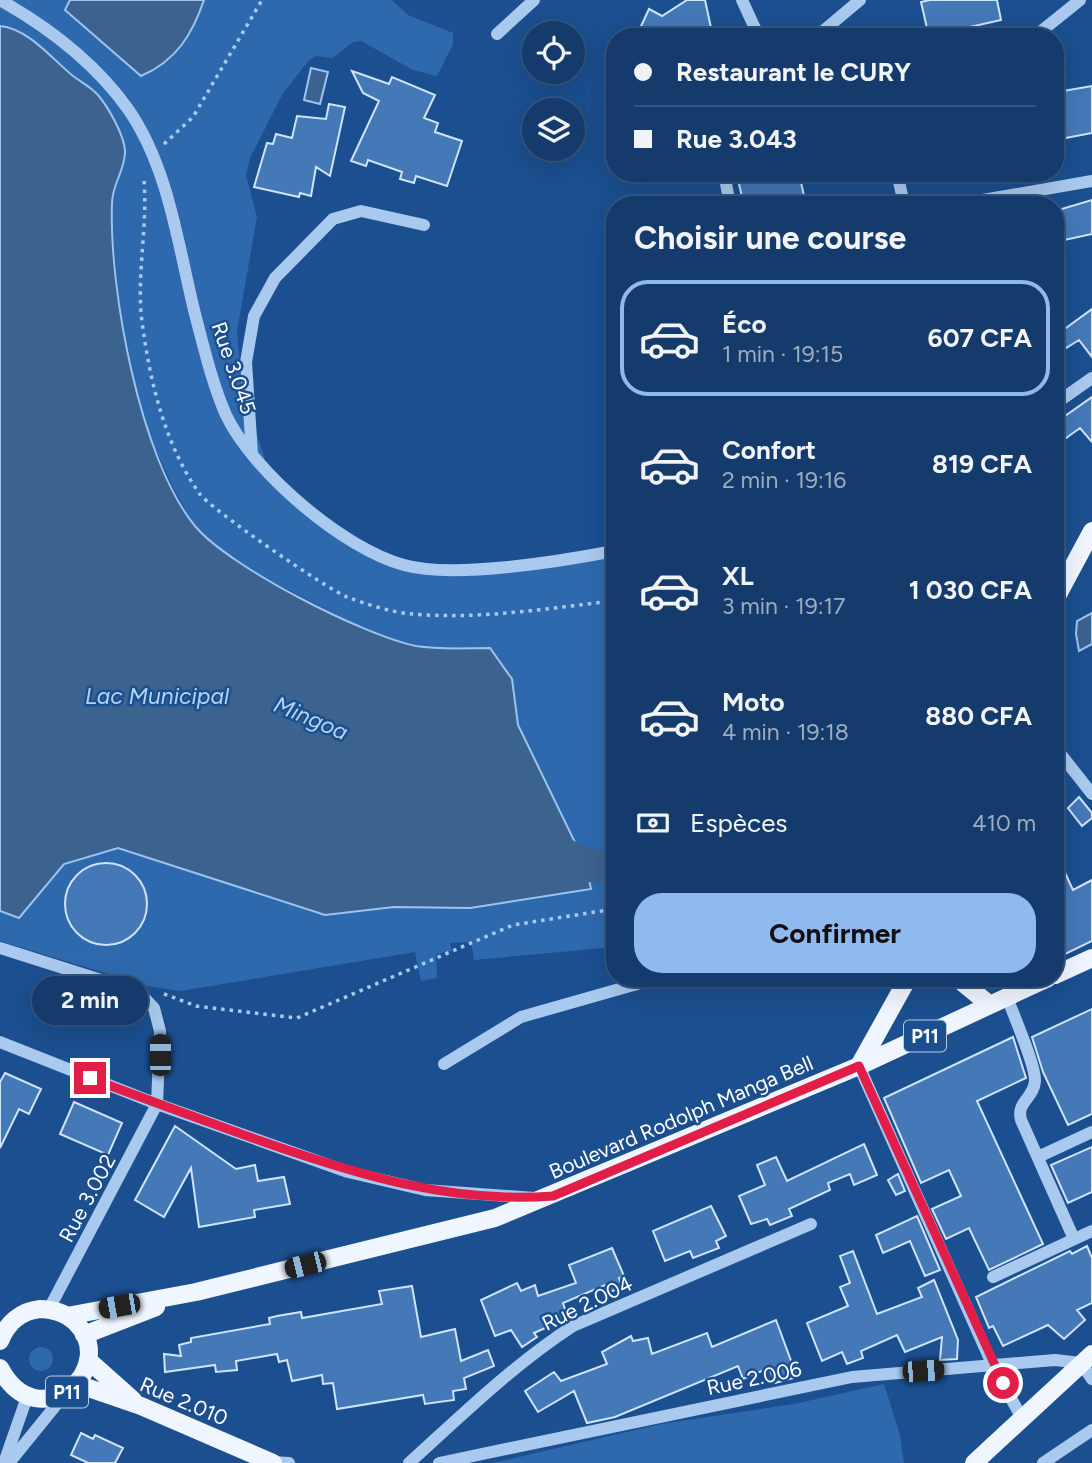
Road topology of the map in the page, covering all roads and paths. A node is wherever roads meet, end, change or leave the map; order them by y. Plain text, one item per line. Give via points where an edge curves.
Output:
1 (0, 0) edge
2 (262, 0) edge
3 (534, 0) edge
4 (742, 0) edge
5 (860, 0) edge
6 (1080, 0) edge
7 (755, 28) edge
8 (827, 28) edge
9 (1045, 28) edge
10 (496, 34) dead end
11 (152, 154) junction
12 (1092, 181) edge
13 (1006, 196) edge
14 (424, 225) dead end
15 (1092, 378) edge
16 (1064, 398) edge
17 (252, 454) junction
18 (1088, 536) edge
19 (606, 552) edge
20 (1064, 583) edge
21 (1064, 758) edge
22 (1092, 794) edge
23 (606, 910) edge
24 (0, 948) edge
25 (1092, 958) edge
26 (1064, 971) edge
27 (626, 987) edge
28 (903, 987) edge
29 (968, 987) edge
30 (1029, 987) edge
31 (157, 992) dead end
32 (1007, 997) junction
33 (990, 1005) junction
34 (0, 1042) edge
35 (444, 1064) dead end
36 (859, 1066) junction
37 (157, 1104) junction
38 (1092, 1132) edge
39 (1038, 1157) junction
40 (553, 1196) junction
41 (811, 1224) dead end
42 (1092, 1231) edge
43 (1074, 1239) junction
44 (993, 1277) dead end
45 (196, 1292) junction
46 (49, 1309) junction
47 (67, 1315) junction
48 (2, 1333) edge
49 (84, 1335) junction
50 (1086, 1358) edge
51 (88, 1360) junction
52 (993, 1366) junction
53 (0, 1368) edge
54 (1092, 1379) edge
55 (71, 1389) junction
56 (27, 1397) junction
57 (141, 1406) junction
58 (1022, 1419) junction
59 (1092, 1430) edge
60 (4, 1463) edge
61 (9, 1463) edge
62 (272, 1463) edge
63 (289, 1463) edge
64 (409, 1463) edge
65 (439, 1463) edge
66 (974, 1463) edge
67 (1043, 1463) edge

1 - 11 street, Rue 3.045 via 33,19 108,85 129,111
2 - 11 path via 193,117
3 - 10 street
4 - 7 street
5 - 8 street
6 - 9 street
11 - 17 street, Rue 3.045 via 167,196 208,363 227,417
12 - 13 street
14 - 17 street via 361,211 333,219 275,278 254,316 246,362
15 - 16 street
17 - 19 street, Rue 3.045 via 264,470 349,542 405,566 441,570 494,567
18 - 20 main road
21 - 22 street
23 - 31 path via 513,925 297,1018 196,1006
24 - 37 street via 139,992 154,1008 160,1031
25 - 26 main road
27 - 35 street via 521,1017
28 - 36 main road
29 - 33 main road
30 - 32 main road, Boulevard Rodolph Manga Bell / P11
32 - 33 main road, Boulevard Rodolph Manga Bell / P11
32 - 39 street via 1035,1078 1018,1112
33 - 36 main road, Boulevard Rodolph Manga Bell / P11
34 - 37 street
36 - 40 main road, Boulevard Rodolph Manga Bell / P11
36 - 52 street
37 - 40 street via 348,1172 425,1190
37 - 46 street, Rue 3.002
38 - 39 street
39 - 43 street
40 - 45 main road, Boulevard Rodolph Manga Bell / P11 via 495,1218
41 - 64 street, Rue 2.004 via 573,1326 489,1391
42 - 43 street
43 - 44 street
45 - 47 main road, P11
45 - 49 main road
46 - 47 main road, P11
46 - 48 main road via 24,1313
47 - 49 main road
49 - 51 main road, P11
50 - 52 street, Rue 2.006
50 - 54 street
50 - 58 main road
51 - 55 main road, P11
51 - 57 main road
52 - 58 street
52 - 65 street, Rue 2.006 via 852,1377
53 - 56 main road, P11 via 8,1382
55 - 56 main road, P11 via 46,1399
55 - 57 main road, Rue 2.010
55 - 61 street
56 - 60 street
57 - 62 main road, Rue 2.010
58 - 66 main road
59 - 67 street
62 - 63 street

